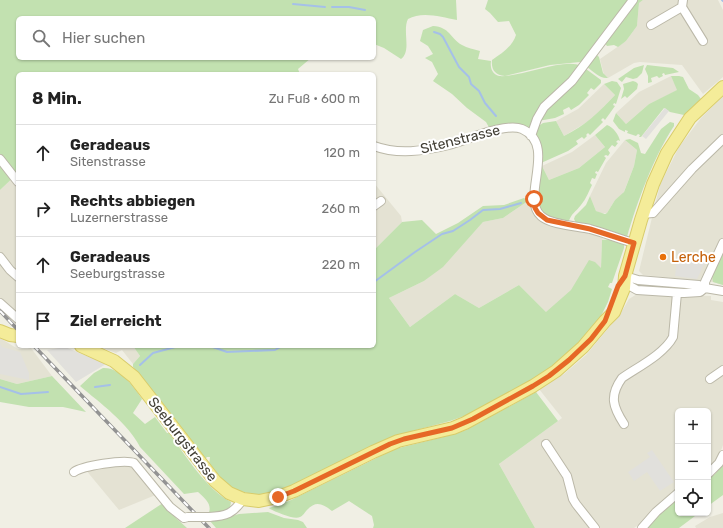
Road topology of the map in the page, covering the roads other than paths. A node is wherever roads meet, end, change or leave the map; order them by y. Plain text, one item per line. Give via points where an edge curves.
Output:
1 (633, 0) edge
2 (682, 3) edge
3 (651, 26) dead end
4 (703, 41) dead end
5 (723, 87) edge
6 (531, 136) junction
7 (723, 139) edge
8 (376, 146) edge
9 (0, 159) edge
10 (16, 179) edge
11 (381, 201) dead end
12 (376, 205) edge
13 (642, 214) junction
14 (634, 243) junction
15 (723, 243) edge
16 (0, 257) edge
17 (16, 275) edge
18 (625, 276) junction
19 (705, 288) junction
20 (637, 290) junction
21 (723, 290) edge
22 (677, 293) junction
23 (619, 302) junction
24 (0, 303) edge
25 (16, 317) edge
26 (605, 321) junction
27 (0, 331) edge
28 (16, 336) edge
29 (85, 348) edge
30 (723, 370) edge
31 (710, 379) dead end
32 (624, 424) dead end
33 (546, 444) dead end
34 (723, 455) edge
35 (711, 471) edge
36 (74, 472) dead end
37 (675, 496) edge
38 (244, 499) junction
39 (595, 528) edge
40 (642, 528) edge

1 - 6 street via 572,81 544,107
2 - 3 street
2 - 4 street
5 - 13 main road via 690,118 671,145
6 - 8 street, Sitenstrasse via 511,127 448,145 420,150 394,151
6 - 14 street via 538,155 534,199 535,208 540,215 551,221 590,229
7 - 13 street via 652,213
9 - 10 street
11 - 12 street
13 - 14 main road
14 - 18 main road
15 - 19 street via 714,259
16 - 17 street
18 - 19 street via 638,280 699,285
18 - 20 street via 630,286
18 - 23 main road, Seeburgstrasse
18 - 26 main road via 618,286
19 - 21 street
19 - 22 street via 695,293
20 - 22 street
20 - 23 street
22 - 32 street via 673,337 670,342 617,384 614,408
23 - 26 main road, Seeburgstrasse
24 - 25 street
26 - 38 main road, Seeburgstrasse via 556,371 473,419 452,428 390,444 278,497 259,501
27 - 28 main road
29 - 38 main road, Seeburgstrasse via 114,361 134,377 215,481 229,493
30 - 31 street
33 - 39 street via 567,476 573,499
34 - 35 street
36 - 38 street, bridge via 123,461 134,463 170,507 184,518 228,515
37 - 40 street

